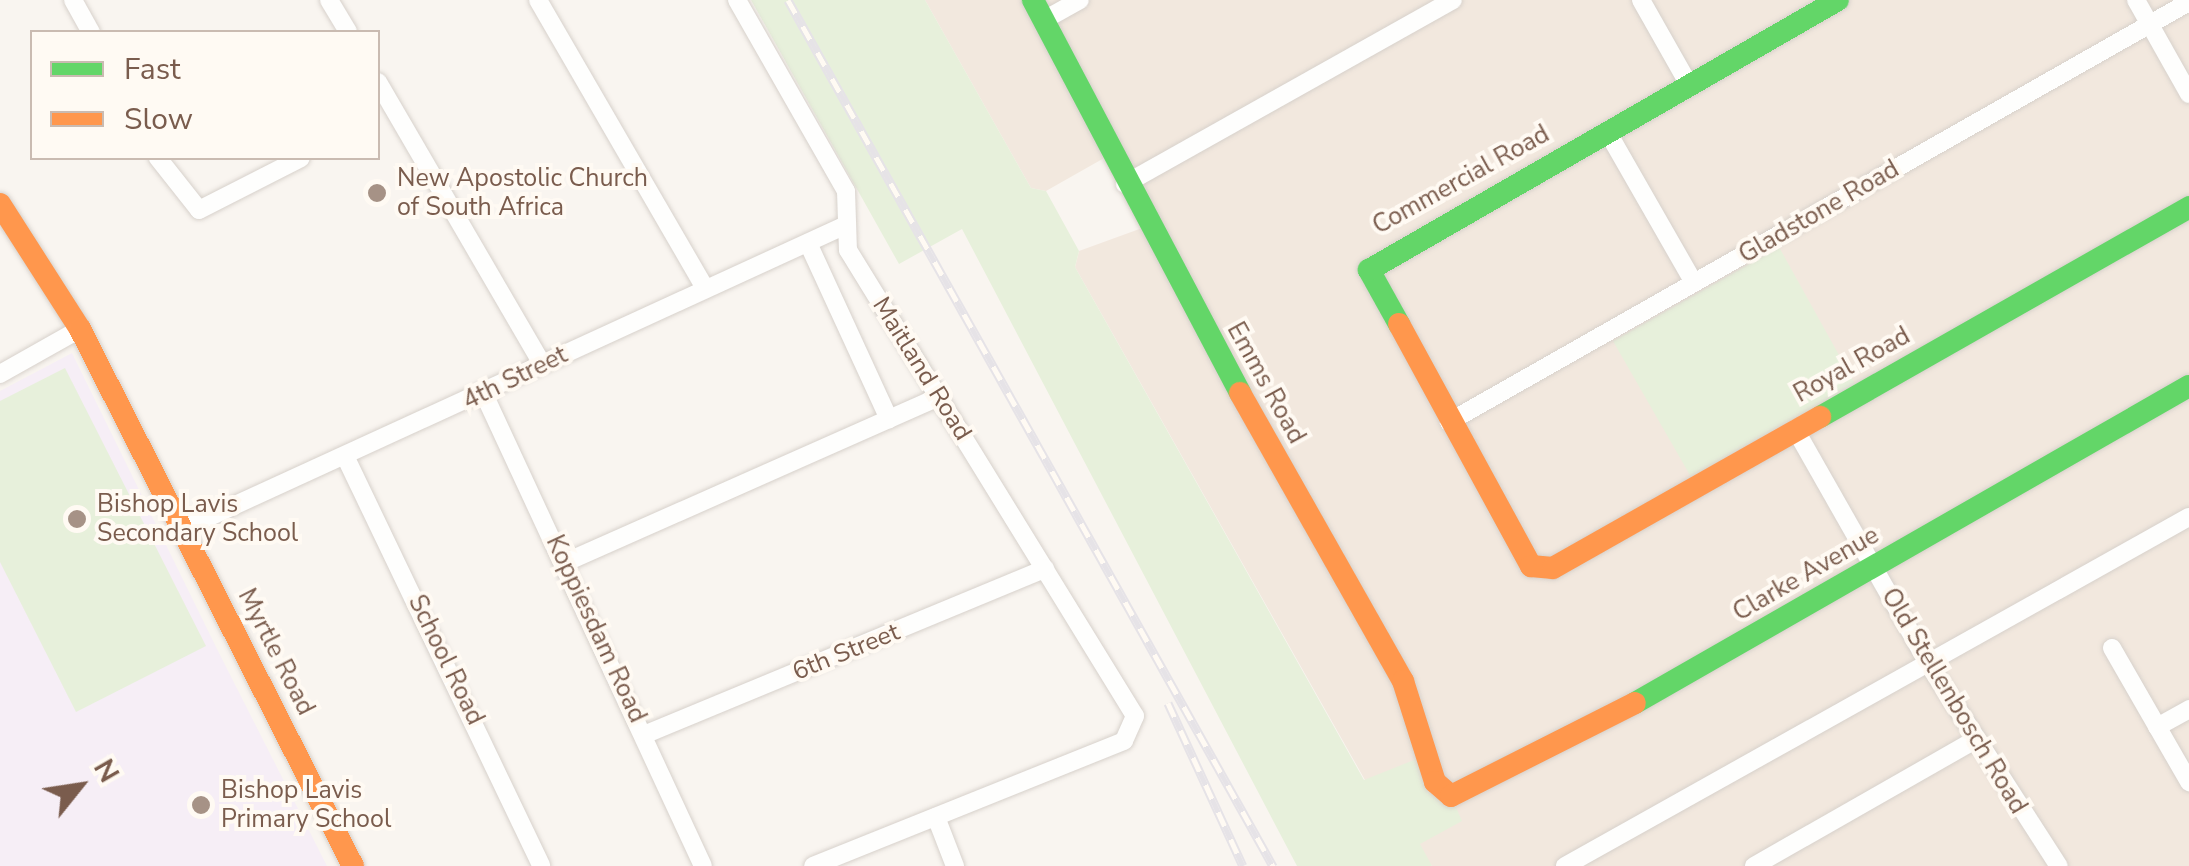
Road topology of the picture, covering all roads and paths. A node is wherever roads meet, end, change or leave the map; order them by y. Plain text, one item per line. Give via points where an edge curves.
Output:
1 (73, 0) edge
2 (329, 0) edge
3 (538, 0) edge
4 (737, 0) edge
5 (1080, 0) edge
6 (1453, 0) edge
7 (1641, 0) edge
8 (1838, 0) edge
9 (2136, 0) edge
10 (2189, 2) edge
11 (1039, 10) edge
12 (2150, 24) junction
13 (90, 30) edge
14 (347, 30) edge
15 (1689, 85) junction
16 (2189, 94) edge
17 (384, 108) edge
18 (1607, 131) junction
19 (160, 160) edge
20 (297, 160) edge
21 (1125, 184) junction
22 (0, 204) edge
23 (2189, 207) edge
24 (846, 225) junction
25 (808, 242) junction
26 (1694, 283) junction
27 (705, 288) junction
28 (80, 328) junction
29 (542, 364) junction
30 (0, 374) edge
31 (2189, 386) edge
32 (484, 394) junction
33 (939, 397) junction
34 (890, 419) junction
35 (1449, 422) junction
36 (1795, 429) junction
37 (346, 456) junction
38 (2189, 517) edge
39 (183, 529) junction
40 (564, 563) junction
41 (1873, 567) junction
42 (1045, 569) junction
43 (1542, 571) joint
44 (2112, 648) dead end
45 (1926, 660) junction
46 (2189, 709) edge
47 (2157, 727) junction
48 (646, 734) junction
49 (1975, 740) junction
50 (2189, 782) edge
51 (1445, 794) joint
52 (936, 816) junction
53 (353, 866) edge
54 (541, 866) edge
55 (703, 866) edge
56 (813, 866) edge
57 (955, 866) edge
58 (1565, 866) edge
59 (1754, 866) edge
60 (2059, 866) edge

1 - 13 street
2 - 14 street
3 - 27 street
4 - 24 street, Maitland Road via 846,191
5 - 11 street
6 - 21 street
7 - 15 street
8 - 15 street, Commercial Road
9 - 12 street
10 - 12 street, Gladstone Road
11 - 21 street, Emms Road via 1110,138
12 - 16 street
12 - 26 street, Gladstone Road
15 - 18 street, Commercial Road
17 - 29 street
18 - 26 street
18 - 35 street, Commercial Road via 1369,270
19 - 20 street via 199,210
21 - 51 street, Emms Road via 1403,681
22 - 28 street, Myrtle Road
23 - 36 street, Royal Road
24 - 25 street, 4th Street
24 - 33 street, Maitland Road via 848,250
25 - 27 street, 4th Street
25 - 34 street
26 - 35 street, Gladstone Road
27 - 29 street, 4th Street
28 - 30 street
28 - 39 street, Myrtle Road
29 - 32 street, 4th Street
31 - 41 street, Clarke Avenue
32 - 37 street, 4th Street
32 - 40 street, Koppiesdam Road
33 - 34 street
33 - 42 street, Maitland Road
34 - 40 street
35 - 43 street, Commercial Road
36 - 41 street, Old Stellenbosch Road
36 - 43 street, Royal Road
37 - 39 street, 4th Street
37 - 54 street, School Road
38 - 45 street
39 - 53 street, Myrtle Road
40 - 48 street, Koppiesdam Road
41 - 45 street, Old Stellenbosch Road
41 - 51 street, Clarke Avenue via 1545,756 1463,796
42 - 48 street, 6th Street
42 - 52 street, Maitland Road via 1133,710 1134,728 1124,741
44 - 47 street
45 - 49 street, Old Stellenbosch Road
45 - 58 street
46 - 47 street
47 - 50 street
48 - 55 street, Koppiesdam Road
49 - 59 street
49 - 60 street, Old Stellenbosch Road
52 - 56 street
52 - 57 street

